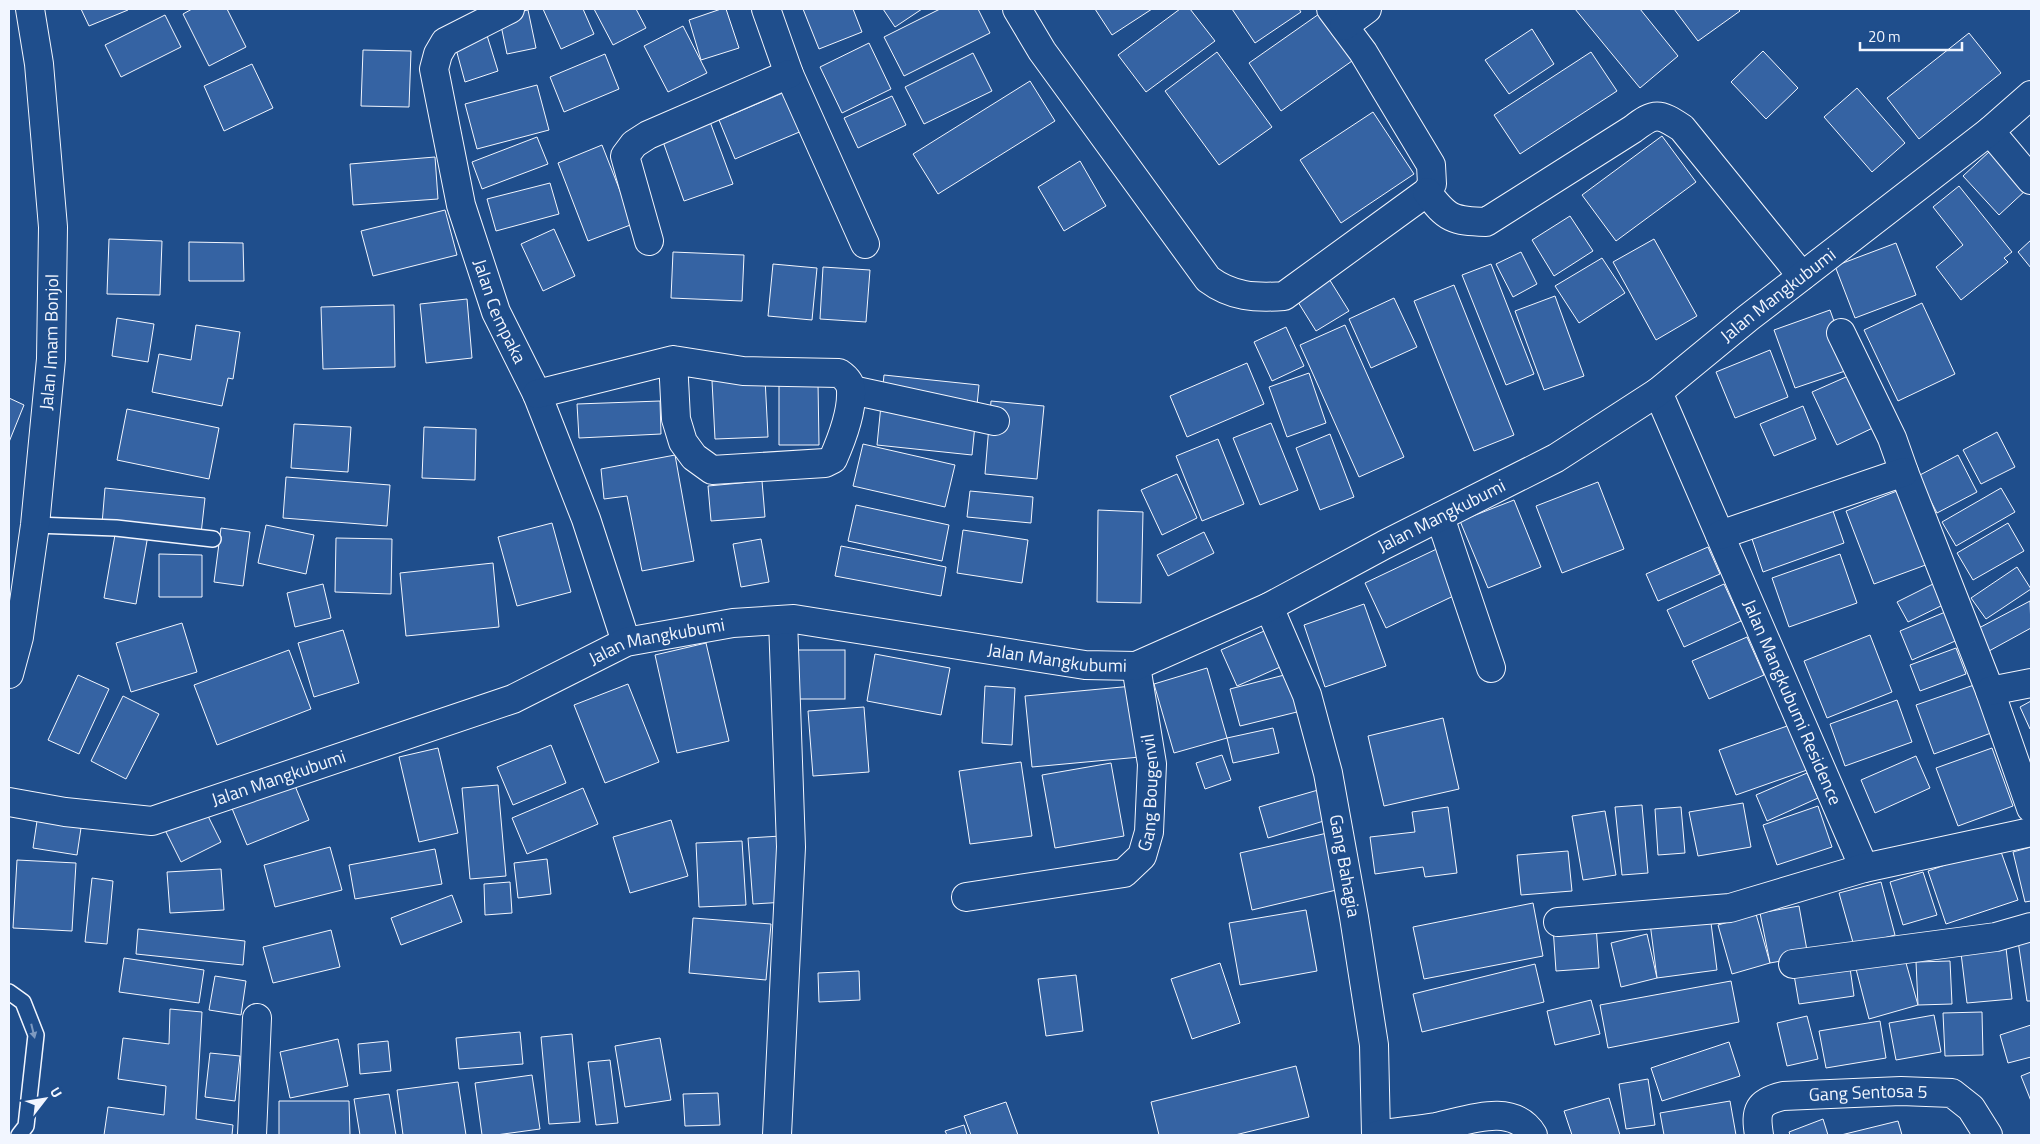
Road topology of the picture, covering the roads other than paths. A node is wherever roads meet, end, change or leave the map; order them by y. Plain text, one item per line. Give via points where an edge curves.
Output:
1 (30, 9) edge
2 (510, 9) edge
3 (766, 9) edge
4 (1016, 9) edge
5 (1367, 9) edge
6 (1338, 18) edge
7 (790, 74) junction
8 (2031, 95) edge
9 (1990, 131) junction
10 (2031, 180) edge
11 (1427, 192) junction
12 (648, 241) dead end
13 (865, 244) dead end
14 (1802, 276) junction
15 (1841, 334) dead end
16 (673, 360) junction
17 (852, 390) junction
18 (1658, 392) junction
19 (537, 394) junction
20 (995, 421) dead end
21 (1904, 472) junction
22 (1440, 517) junction
23 (35, 525) junction
24 (1720, 536) junction
25 (213, 539) dead end
26 (1269, 607) junction
27 (783, 620) junction
28 (626, 642) junction
29 (1136, 666) junction
30 (1491, 668) dead end
31 (9, 674) edge
32 (2031, 683) edge
33 (1990, 691) junction
34 (9, 802) edge
35 (2031, 808) edge
36 (2031, 832) edge
37 (1864, 868) junction
38 (966, 897) dead end
39 (1558, 922) dead end
40 (2031, 927) edge
41 (1793, 964) dead end
42 (9, 992) edge
43 (257, 1018) dead end
44 (19, 1135) edge
45 (252, 1135) edge
46 (777, 1135) edge
47 (1377, 1135) edge
48 (1533, 1135) edge
49 (1760, 1135) edge
50 (1988, 1135) edge

1 - 23 main road, Jalan Imam Bonjol via 39,64 53,227 51,359
2 - 19 main road, Jalan Cempaka via 446,42 434,69 461,205 496,312
3 - 7 main road
4 - 11 main road via 1042,51 1208,279 1221,289 1257,298 1284,296
5 - 6 main road
6 - 11 main road via 1363,52 1431,165 1432,184
7 - 12 main road via 648,135 628,151 625,156
7 - 13 main road
8 - 9 main road, Jalan Mangkubumi
9 - 10 main road
9 - 14 main road, Jalan Mangkubumi
11 - 14 main road via 1440,210 1459,221 1486,222 1648,117 1660,116 1682,128
14 - 18 main road, Jalan Mangkubumi
15 - 21 main road via 1892,438
16 - 17 main road via 743,370 839,373 846,378
16 - 17 main road via 676,419 683,442 694,457 712,470 829,462 846,428
16 - 19 main road
17 - 20 main road
18 - 22 main road, Jalan Mangkubumi via 1556,458
18 - 24 main road, Jalan Mangkubumi Residence
19 - 28 main road, Jalan Cempaka via 586,518
21 - 24 main road
21 - 33 main road
22 - 26 main road, Jalan Mangkubumi
22 - 30 main road
23 - 25 lane via 116,528
23 - 31 main road, Jalan Imam Bonjol via 19,637
24 - 37 main road, Jalan Mangkubumi Residence
26 - 29 main road, Jalan Mangkubumi
26 - 47 main road, Gang Bahagia via 1307,695 1328,773 1374,1045
27 - 28 main road, Jalan Mangkubumi via 733,623
27 - 29 main road, Jalan Mangkubumi via 794,619 1085,665
27 - 46 main road via 791,848
28 - 34 main road, Jalan Mangkubumi via 513,699 152,821 65,812
29 - 38 main road, Gang Bougenvil via 1152,764 1149,832 1142,856 1124,873
32 - 33 main road
33 - 35 main road
36 - 37 main road
37 - 39 main road via 1730,908
40 - 41 main road via 1996,937
42 -> 44 lane via 23,1002 36,1035 26,1126
43 - 45 main road
47 - 48 main road via 1436,1127 1480,1116 1502,1116 1523,1123
49 - 50 main road, Gang Sentosa 5 via 1756,1118 1758,1111 1771,1099 1901,1091 1952,1093 1972,1108

